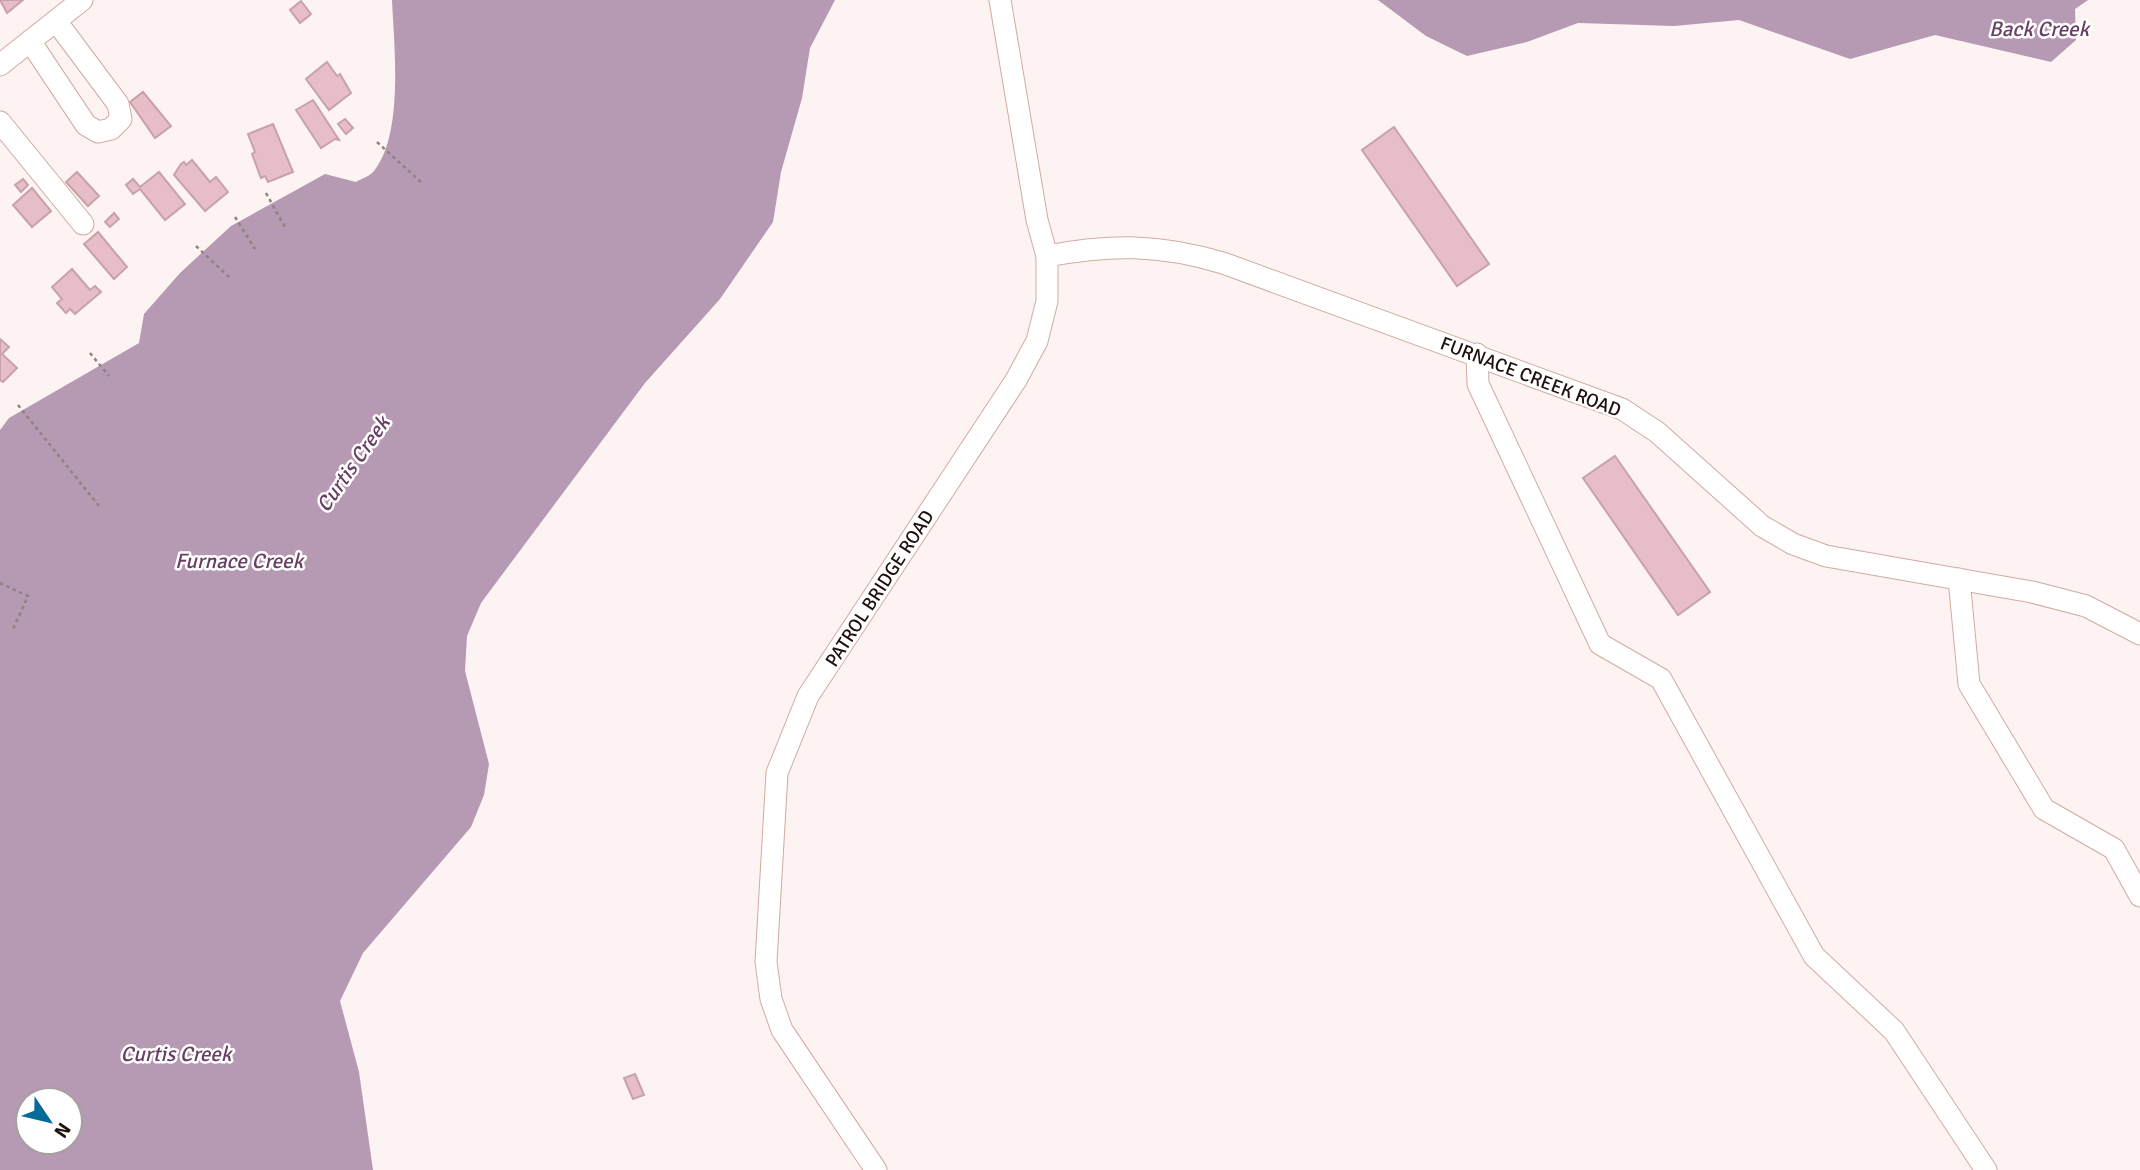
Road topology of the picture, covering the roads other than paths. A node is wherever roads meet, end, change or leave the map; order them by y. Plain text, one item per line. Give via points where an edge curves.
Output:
1 (82, 0) edge
2 (1000, 0) edge
3 (56, 20) junction
4 (30, 41) junction
5 (0, 65) edge
6 (0, 122) edge
7 (83, 224) dead end
8 (1047, 257) junction
9 (1477, 354) junction
10 (1959, 579) junction
11 (2140, 634) edge
12 (2140, 896) edge
13 (876, 1170) edge
14 (1986, 1170) edge

1 - 3 street
2 - 8 street, PATROL BRIDGE ROAD
3 - 4 street
3 - 4 street via 118,104 121,118 111,129 98,132 86,125
4 - 5 street
6 - 7 street
8 - 9 street, FURNACE CREEK ROAD via 1128,246 1190,253
8 - 13 street, PATROL BRIDGE ROAD via 1047,302 1037,341 808,696 777,773 766,962 771,999 782,1030
9 - 10 street, FURNACE CREEK ROAD via 1622,409 1657,432 1762,526 1793,544 1826,556
9 - 14 street via 1478,384 1600,644 1661,679 1815,956 1894,1031
10 - 11 street, FURNACE CREEK ROAD via 2086,606
10 - 12 street via 1969,684 2045,809 2114,849

